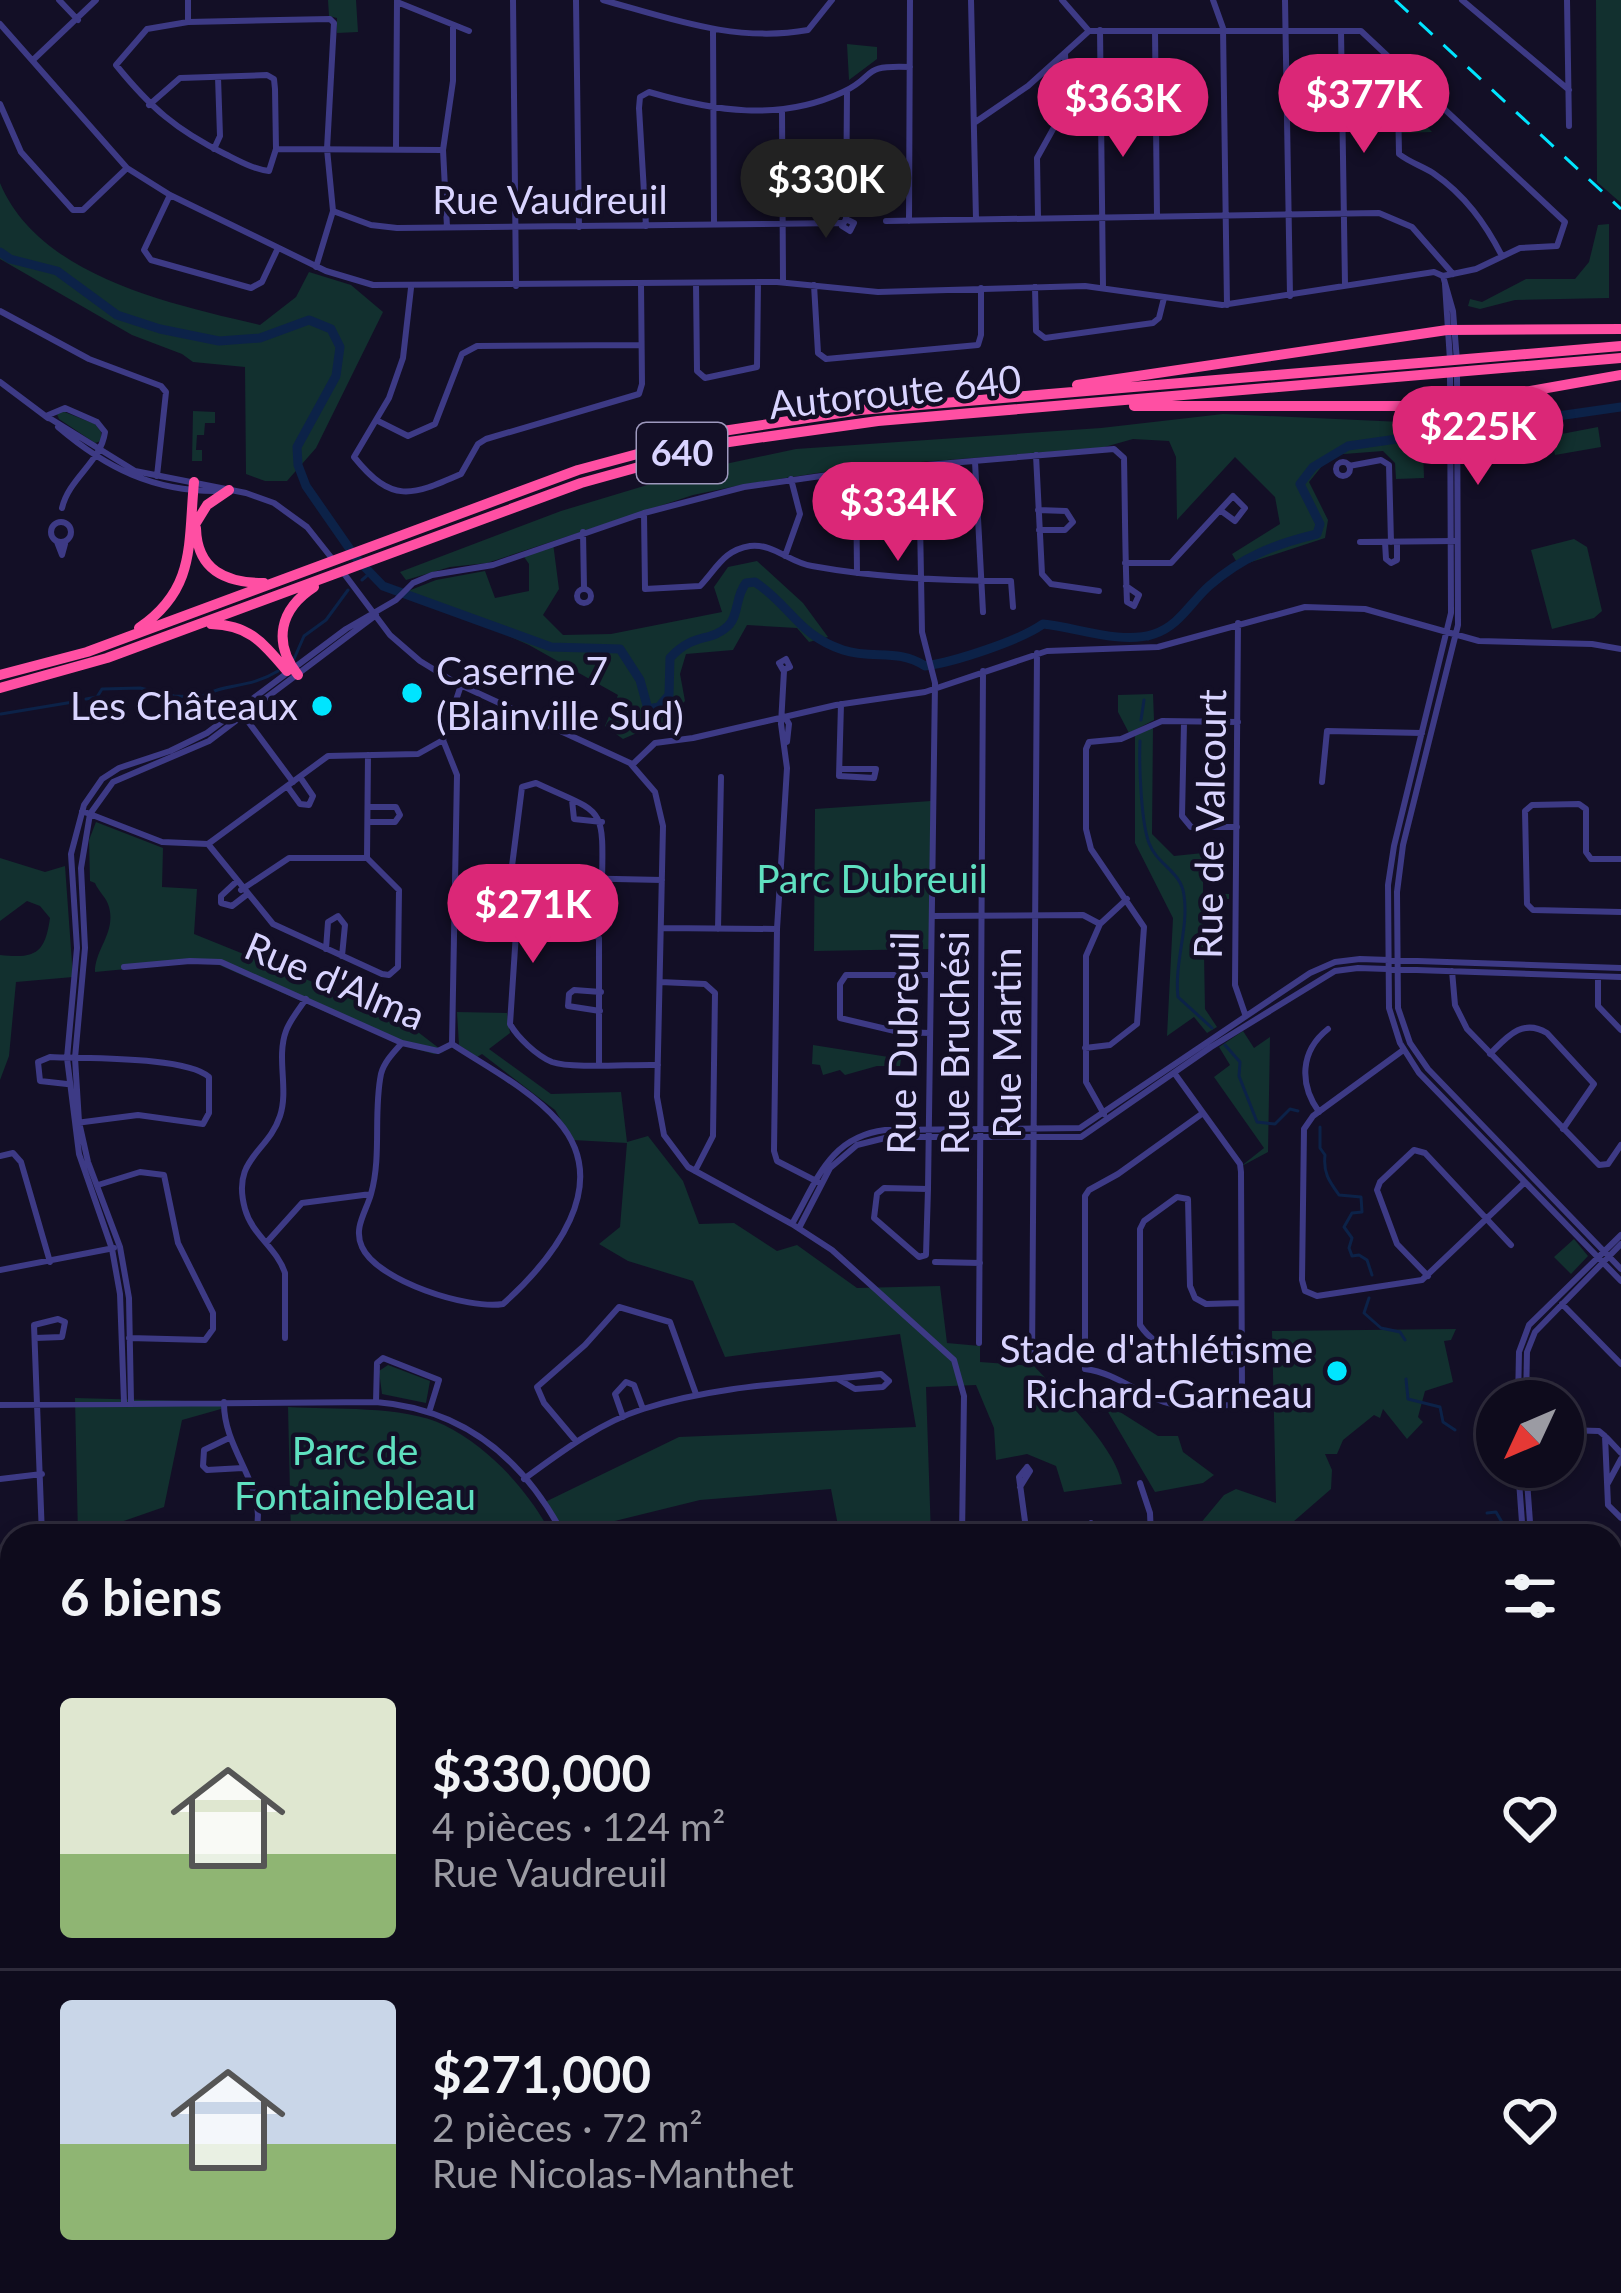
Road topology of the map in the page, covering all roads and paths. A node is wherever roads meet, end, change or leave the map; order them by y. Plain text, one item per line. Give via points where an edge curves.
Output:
1 (58, 0) edge
2 (95, 0) edge
3 (188, 0) edge
4 (513, 0) edge
5 (576, 0) edge
6 (603, 0) edge
7 (832, 0) edge
8 (910, 0) edge
9 (970, 0) edge
10 (1062, 0) edge
11 (1213, 0) edge
12 (1285, 0) edge
13 (1462, 0) edge
14 (1554, 0) edge
15 (397, 1) edge
16 (626, 3) edge
17 (1566, 3) edge
18 (78, 20) junction
19 (188, 22) junction
20 (0, 24) edge
21 (453, 27) junction
22 (1285, 29) junction
23 (713, 30) junction
24 (1100, 30) junction
25 (1223, 30) junction
26 (469, 31) dead end
27 (1089, 31) junction
28 (1155, 31) junction
29 (1341, 31) junction
30 (1065, 53) junction
31 (33, 60) junction
32 (910, 67) junction
33 (218, 77) junction
34 (1412, 78) junction
35 (1569, 90) junction
36 (848, 91) junction
37 (0, 104) edge
38 (149, 105) junction
39 (710, 108) junction
40 (782, 110) junction
41 (974, 123) junction
42 (1569, 126) dead end
43 (214, 148) junction
44 (276, 149) junction
45 (327, 149) junction
46 (396, 149) junction
47 (442, 149) junction
48 (127, 168) junction
49 (170, 195) junction
50 (332, 211) junction
51 (1344, 213) junction
52 (1288, 215) junction
53 (1102, 216) junction
54 (1157, 216) junction
55 (1226, 216) junction
56 (1039, 217) junction
57 (976, 219) junction
58 (886, 221) dead end
59 (910, 221) junction
60 (782, 224) junction
61 (579, 226) junction
62 (646, 226) junction
63 (714, 226) junction
64 (446, 227) junction
65 (514, 227) junction
66 (278, 248) junction
67 (1502, 256) junction
68 (1441, 259) junction
69 (316, 267) junction
70 (1462, 273) junction
71 (1446, 279) junction
72 (758, 282) junction
73 (782, 282) junction
74 (696, 283) junction
75 (640, 284) junction
76 (814, 285) junction
77 (516, 286) junction
78 (1346, 286) junction
79 (411, 287) junction
80 (1035, 287) junction
81 (1103, 287) junction
82 (980, 288) junction
83 (1290, 296) junction
84 (1164, 298) junction
85 (1227, 305) junction
86 (0, 311) edge
87 (1453, 329) junction
88 (1621, 329) edge
89 (641, 345) junction
90 (1621, 346) edge
91 (1621, 358) edge
92 (1462, 366) junction
93 (1445, 367) junction
94 (1621, 375) edge
95 (0, 382) edge
96 (990, 399) junction
97 (1047, 406) junction
98 (1454, 415) junction
99 (46, 416) junction
100 (377, 421) junction
101 (97, 452) junction
102 (1036, 455) junction
103 (975, 462) junction
104 (919, 466) junction
105 (1349, 466) dead end
106 (856, 471) junction
107 (157, 476) junction
108 (791, 479) junction
109 (196, 486) junction
110 (229, 490) junction
111 (1038, 510) junction
112 (1220, 510) dead end
113 (644, 513) junction
114 (196, 523) junction
115 (1039, 530) junction
116 (583, 532) junction
117 (61, 533) dead end
118 (1454, 541) junction
119 (1360, 542) dead end
120 (1391, 542) junction
121 (371, 554) junction
122 (784, 556) junction
123 (1125, 563) junction
124 (327, 570) junction
125 (857, 573) junction
126 (920, 579) junction
127 (982, 581) junction
128 (273, 583) junction
129 (1126, 586) dead end
130 (584, 588) dead end
131 (1099, 591) dead end
132 (360, 596) junction
133 (1013, 607) dead end
134 (376, 612) junction
135 (983, 612) dead end
136 (1238, 623) junction
137 (200, 624) junction
138 (346, 629) junction
139 (1452, 635) junction
140 (124, 639) junction
141 (1621, 649) edge
142 (1037, 653) junction
143 (784, 670) dead end
144 (983, 670) junction
145 (293, 674) junction
146 (0, 676) edge
147 (461, 685) junction
148 (0, 688) edge
149 (935, 688) junction
150 (841, 704) junction
151 (241, 713) junction
152 (785, 717) junction
153 (1184, 722) junction
154 (1238, 722) junction
155 (1427, 733) junction
156 (443, 740) junction
157 (368, 755) junction
158 (632, 765) junction
159 (841, 770) junction
160 (721, 777) dead end
161 (293, 782) junction
162 (1322, 782) dead end
163 (572, 800) junction
164 (368, 807) junction
165 (86, 813) junction
166 (368, 822) junction
167 (602, 822) junction
168 (1237, 827) junction
169 (208, 844) junction
170 (367, 858) junction
171 (1621, 859) edge
172 (602, 879) junction
173 (662, 880) junction
174 (241, 889) junction
175 (1127, 898) junction
176 (1621, 912) edge
177 (932, 916) junction
178 (983, 916) junction
179 (1034, 916) junction
180 (1100, 924) junction
181 (661, 928) junction
182 (718, 929) junction
183 (777, 929) junction
184 (326, 949) junction
185 (342, 956) junction
186 (1392, 965) junction
187 (1452, 966) junction
188 (124, 967) dead end
189 (1599, 971) junction
190 (1621, 973) edge
191 (931, 975) junction
192 (660, 982) junction
193 (601, 992) junction
194 (306, 999) junction
195 (600, 1011) junction
196 (1247, 1018) junction
197 (1328, 1029) dead end
198 (1621, 1030) edge
199 (930, 1033) junction
200 (402, 1043) junction
201 (452, 1044) junction
202 (1085, 1048) junction
203 (1409, 1051) junction
204 (1490, 1054) junction
205 (71, 1058) junction
206 (599, 1064) junction
207 (658, 1065) junction
208 (1172, 1069) junction
209 (68, 1084) junction
210 (1326, 1111) junction
211 (1203, 1113) junction
212 (1106, 1116) junction
213 (76, 1123) junction
214 (1564, 1129) junction
215 (928, 1134) junction
216 (981, 1134) junction
217 (1034, 1134) junction
218 (1621, 1145) edge
219 (0, 1156) edge
220 (695, 1172) junction
221 (1528, 1179) junction
222 (818, 1182) junction
223 (93, 1187) junction
224 (928, 1189) junction
225 (371, 1194) junction
226 (1488, 1218) junction
227 (796, 1226) junction
228 (1621, 1235) edge
229 (266, 1243) junction
230 (1621, 1244) edge
231 (1510, 1245) dead end
232 (116, 1248) junction
233 (1603, 1256) junction
234 (50, 1262) junction
235 (935, 1262) dead end
236 (980, 1263) junction
237 (1621, 1269) edge
238 (0, 1270) edge
239 (1428, 1276) junction
240 (1621, 1281) edge
241 (1558, 1300) junction
242 (1241, 1303) junction
243 (35, 1338) junction
244 (128, 1338) junction
245 (285, 1339) dead end
246 (979, 1343) dead end
247 (1241, 1354) junction
248 (1032, 1362) dead end
249 (1621, 1364) edge
250 (838, 1379) junction
251 (1522, 1380) edge
252 (696, 1394) junction
253 (128, 1402) junction
254 (224, 1402) junction
255 (376, 1402) junction
256 (36, 1403) junction
257 (0, 1405) edge
258 (430, 1409) junction
259 (643, 1409) junction
260 (623, 1417) junction
261 (1584, 1431) edge
262 (1605, 1436) junction
263 (229, 1438) junction
264 (575, 1441) junction
265 (1621, 1456) edge
266 (244, 1468) junction
267 (42, 1474) junction
268 (0, 1479) edge
269 (524, 1479) junction
270 (1140, 1484) dead end
271 (1606, 1486) junction
272 (1020, 1487) dead end
273 (1524, 1488) edge
274 (1621, 1518) edge
275 (42, 1524) edge
276 (257, 1524) edge
277 (556, 1524) edge
278 (962, 1524) edge
279 (1025, 1524) edge
280 (1150, 1524) edge
281 (1527, 1524) edge

1 - 18 street
2 - 18 street
3 - 19 street
4 - 65 street
5 - 61 street
6 - 16 street
7 - 23 street via 808,30
8 - 32 street
9 - 41 street
10 - 27 street
11 - 25 street
12 - 22 street
13 - 35 street
14 - 17 street
15 - 21 street
15 - 46 street
16 - 23 street
17 - 35 street
18 - 31 street
19 - 38 street via 147,29 116,65
19 - 45 street via 330,19
20 - 31 street
21 - 26 street
21 - 47 street
22 - 25 street
22 - 29 street
22 - 52 street
23 - 39 street
24 - 27 street
24 - 28 street
24 - 53 street
25 - 28 street
25 - 55 street
27 - 30 street
28 - 54 street
29 - 34 street via 1363,32
29 - 51 street
30 - 41 street
30 - 56 street via 1067,104 1037,158
31 - 48 street
32 - 36 street via 879,66
32 - 59 street
33 - 38 street via 180,78
33 - 43 street
33 - 44 street via 274,79
34 - 67 street via 1398,100 1400,155 1463,199
34 - 67 street via 1564,220 1559,245
35 - 42 street
36 - 40 street
36 - 60 street, Rue Vaudreuil via 844,221
37 - 48 street via 21,152 78,212
38 - 43 street
39 - 40 street
39 - 62 street via 649,92 640,97
39 - 63 street
40 - 60 street
41 - 57 street
43 - 44 street via 262,171
44 - 45 street
45 - 46 street
45 - 50 street
46 - 47 street
47 - 64 street
48 - 49 street
49 - 66 street
49 - 66 street via 144,250 152,260 251,288
50 - 64 street, Rue Vaudreuil via 371,225
50 - 69 street
51 - 52 street
51 - 68 street via 1395,217
51 - 78 street
52 - 55 street
52 - 83 street
53 - 54 street
53 - 56 street
53 - 81 street
54 - 55 street
55 - 85 street
56 - 57 street
57 - 59 street
58 - 59 street
60 - 63 street, Rue Vaudreuil
60 - 73 street
61 - 62 street, Rue Vaudreuil
61 - 65 street, Rue Vaudreuil
62 - 63 street, Rue Vaudreuil
64 - 65 street, Rue Vaudreuil
65 - 77 street
66 - 69 street
67 - 70 street
68 - 71 street
68 - 71 street
69 - 79 street
70 - 71 street
70 - 71 street
71 - 78 street
71 - 87 street
72 - 73 street
72 - 74 street
72 - 74 street via 757,367 705,378 698,371
73 - 76 street
74 - 75 street
75 - 77 street
75 - 89 street
76 - 82 street
76 - 82 street via 818,353 826,359 978,345
77 - 79 street
78 - 83 street
79 - 100 street via 403,358
80 - 81 street
80 - 82 street
80 - 84 street via 1043,338 1152,323
81 - 84 street
83 - 85 street
84 - 85 street
86 - 107 street via 161,386
87 - 88 highway
87 - 96 highway
87 - 98 street
89 - 100 street via 476,346 462,354 435,424 408,436
89 - 100 street via 642,384 632,399 486,439 461,474 405,494 355,457
90 - 92 highway, Autoroute 640 / 640
91 - 92 highway, Autoroute 640 / 640
92 - 93 highway, Autoroute 640 / 640
93 - 96 highway, Autoroute 640 / 640
93 - 97 highway, Autoroute 640 / 640
94 - 98 highway via 1473,403
95 - 99 street
96 - 121 highway, Autoroute 640 / 640 via 819,415 678,441 565,475
97 - 98 highway via 1435,406
97 - 121 highway, Autoroute 640 / 640 via 847,424 699,449
98 - 118 street
99 - 101 street
99 - 101 street via 58,408 101,425 106,436
101 - 107 street
101 - 109 street via 132,478
101 - 117 street via 68,490
102 - 103 street
102 - 111 street
102 - 123 street via 1123,454
103 - 104 street
103 - 127 street
104 - 106 street
104 - 126 street, Rue Dubreuil
105 - 120 street via 1389,465
106 - 108 street
106 - 125 street
107 - 109 street
108 - 113 street
108 - 122 street via 800,514
109 - 110 street
109 - 114 highway
109 - 140 highway via 179,590
110 - 114 highway
110 - 132 street via 293,515
111 - 115 street
111 - 115 street via 1066,511 1072,522 1065,530
112 - 123 street via 1171,563
113 - 116 street
113 - 122 street via 644,589 700,586 725,556 745,547
114 - 128 highway via 199,550 214,572
115 - 131 street via 1046,580
116 - 130 street
116 - 134 street via 493,565 433,574
118 - 120 street
118 - 139 street
119 - 120 street
121 - 124 highway, Autoroute 640 / 640
122 - 125 street
123 - 129 street
124 - 128 highway, Autoroute 640 / 640
124 - 137 highway, Autoroute 640 / 640
124 - 145 highway via 286,615 282,643
125 - 126 street
126 - 127 street
126 - 149 street, Rue Dubreuil
127 - 133 street via 1011,581
127 - 135 street
128 - 140 highway, Autoroute 640 / 640
132 - 134 street
132 - 138 street
134 - 138 street
134 - 145 street
134 - 147 street via 407,652
136 - 139 street via 1338,606
136 - 142 street via 1154,647
136 - 154 street, Rue de Valcourt
137 - 145 highway via 248,630
137 - 148 highway, Autoroute 640 / 640
138 - 145 street
139 - 141 street
139 - 155 street
140 - 146 highway, Autoroute 640 / 640
142 - 144 street
142 - 179 street, Rue Martin
143 - 152 street
144 - 149 street
144 - 178 street, Rue Bruchési
145 - 151 street
147 - 156 street
147 - 158 street
149 - 150 street
149 - 177 street, Rue Dubreuil
150 - 152 street
150 - 159 street
151 - 161 street
151 - 165 street via 183,755 119,778
152 - 158 street via 655,742
152 - 183 street
153 - 154 street
153 - 168 street via 1182,816 1192,827
153 - 175 street via 1155,722 1086,749 1091,849
154 - 168 street, Rue de Valcourt
155 - 162 street via 1327,731
155 - 186 street via 1389,872
156 - 157 street via 418,754
156 - 201 street via 457,776
157 - 161 street via 333,754
157 - 164 street
158 - 173 street via 661,809
159 - 159 street via 842,778 874,778 876,769
160 - 182 street
161 - 169 street
163 - 167 street
163 - 167 street via 574,819
163 - 172 street via 536,783 522,787 512,866 523,877
164 - 166 street
164 - 166 street via 396,807 400,815
165 - 169 street via 162,842
165 - 205 street via 86,948
166 - 170 street
167 - 172 street
168 - 196 street, Rue de Valcourt via 1235,985
169 - 174 street
170 - 174 street via 290,858
170 - 185 street via 399,890 398,967 382,974
171 - 176 street via 1586,852 1586,809 1579,804 1525,811 1527,904
172 - 173 street
173 - 181 street
174 - 184 street via 273,924
175 - 180 street
175 - 202 street via 1144,927 1140,1018 1110,1045
177 - 178 street
177 - 191 street, Rue Dubreuil
178 - 179 street
178 - 216 street, Rue Bruchési
179 - 180 street via 1083,915
179 - 217 street, Rue Martin
180 - 202 street via 1086,956
181 - 182 street
181 - 192 street
182 - 183 street
183 - 222 street via 775,1157
184 - 185 street
184 - 185 street via 328,922 338,916 345,925
186 - 187 street
186 - 196 street via 1331,973
186 - 203 street via 1390,1012
187 - 189 street
187 - 204 street via 1459,1016
188 - 194 street, Rue d'Alma via 221,962
189 - 190 street
189 - 198 street via 1599,1008
191 - 199 street, Rue Dubreuil
191 - 199 street via 846,975 840,984 840,1018
192 - 207 street
192 - 220 street via 705,984 715,993 713,1136
193 - 195 street
193 - 195 street via 568,994 568,1006
193 - 206 street via 599,938 516,933 516,1035 552,1062
194 - 200 street, Rue d'Alma
194 - 229 street via 286,1028 281,1115 244,1170 245,1209
195 - 206 street
196 - 208 street
197 - 210 street via 1305,1063 1305,1087
199 - 215 street, Rue Dubreuil
200 - 201 street, Rue d'Alma via 438,1051
200 - 225 street via 382,1072
201 - 225 street via 535,1100 569,1135 578,1181 571,1223 503,1304 476,1304 418,1288 370,1259 359,1234
202 - 212 street via 1086,1082
203 - 210 street
203 - 221 street
204 - 214 street
204 - 214 street via 1520,1028 1547,1033 1594,1084
205 - 209 street
205 - 209 street via 38,1062 46,1084
205 - 213 street
205 - 213 street via 146,1061 209,1077 203,1124 138,1115
206 - 207 street
207 - 220 street via 661,1127
208 - 211 street
208 - 212 street
209 - 213 street
210 - 239 street via 1305,1125 1301,1140 1304,1290 1317,1296
211 - 242 street via 1240,1164
211 - 247 street via 1085,1196 1085,1369 1178,1406 1231,1405 1242,1395
212 - 217 street via 1078,1138
213 - 223 street
214 - 218 street via 1600,1166
215 - 216 street
215 - 222 street via 861,1143
215 - 224 street, Rue Dubreuil
216 - 217 street
216 - 236 street, Rue Bruchési
217 - 248 street, Rue Martin
219 - 234 street via 13,1153 21,1162
220 - 227 street
221 - 226 street
221 - 233 street
222 - 227 street
223 - 232 street
223 - 244 street via 140,1172 164,1175 178,1243 213,1313 205,1340
224 - 224 street, Rue Dubreuil via 877,1194 874,1217 913,1255 926,1255
225 - 229 street via 302,1203
226 - 231 street
226 - 239 street
226 - 239 street via 1423,1152 1411,1152 1376,1190 1396,1242
227 - 278 street via 956,1362 964,1396
228 - 233 street
229 - 245 street via 285,1273
230 - 233 street
232 - 234 street
232 - 244 street
233 - 237 street
233 - 240 street
233 - 241 street
234 - 238 street
235 - 236 street
236 - 246 street, Rue Bruchési
241 - 249 street
241 - 251 street via 1523,1337
242 - 247 street
242 - 247 street via 1195,1298 1188,1199 1177,1197 1144,1221 1146,1334 1185,1354
243 - 243 street via 62,1337 65,1322 39,1322
243 - 256 street
244 - 253 street
250 - 250 street via 855,1390 889,1382 884,1374
250 - 252 street
252 - 259 street
252 - 264 street via 668,1320 619,1307 537,1388
253 - 254 street
253 - 256 street
254 - 255 street
254 - 263 street
255 - 258 street
255 - 258 street via 381,1358 439,1380
256 - 257 street
256 - 267 street
258 - 269 street via 483,1438
259 - 260 street
259 - 260 street via 626,1382 615,1394
260 - 264 street
261 - 262 street
262 - 265 street
262 - 271 street
263 - 266 street
263 - 266 street via 204,1450 203,1466
264 - 269 street
265 - 271 street
266 - 276 street
267 - 268 street
267 - 275 street
269 - 277 street
270 - 280 street
271 - 274 street via 1608,1505
272 - 279 street
273 - 281 street

